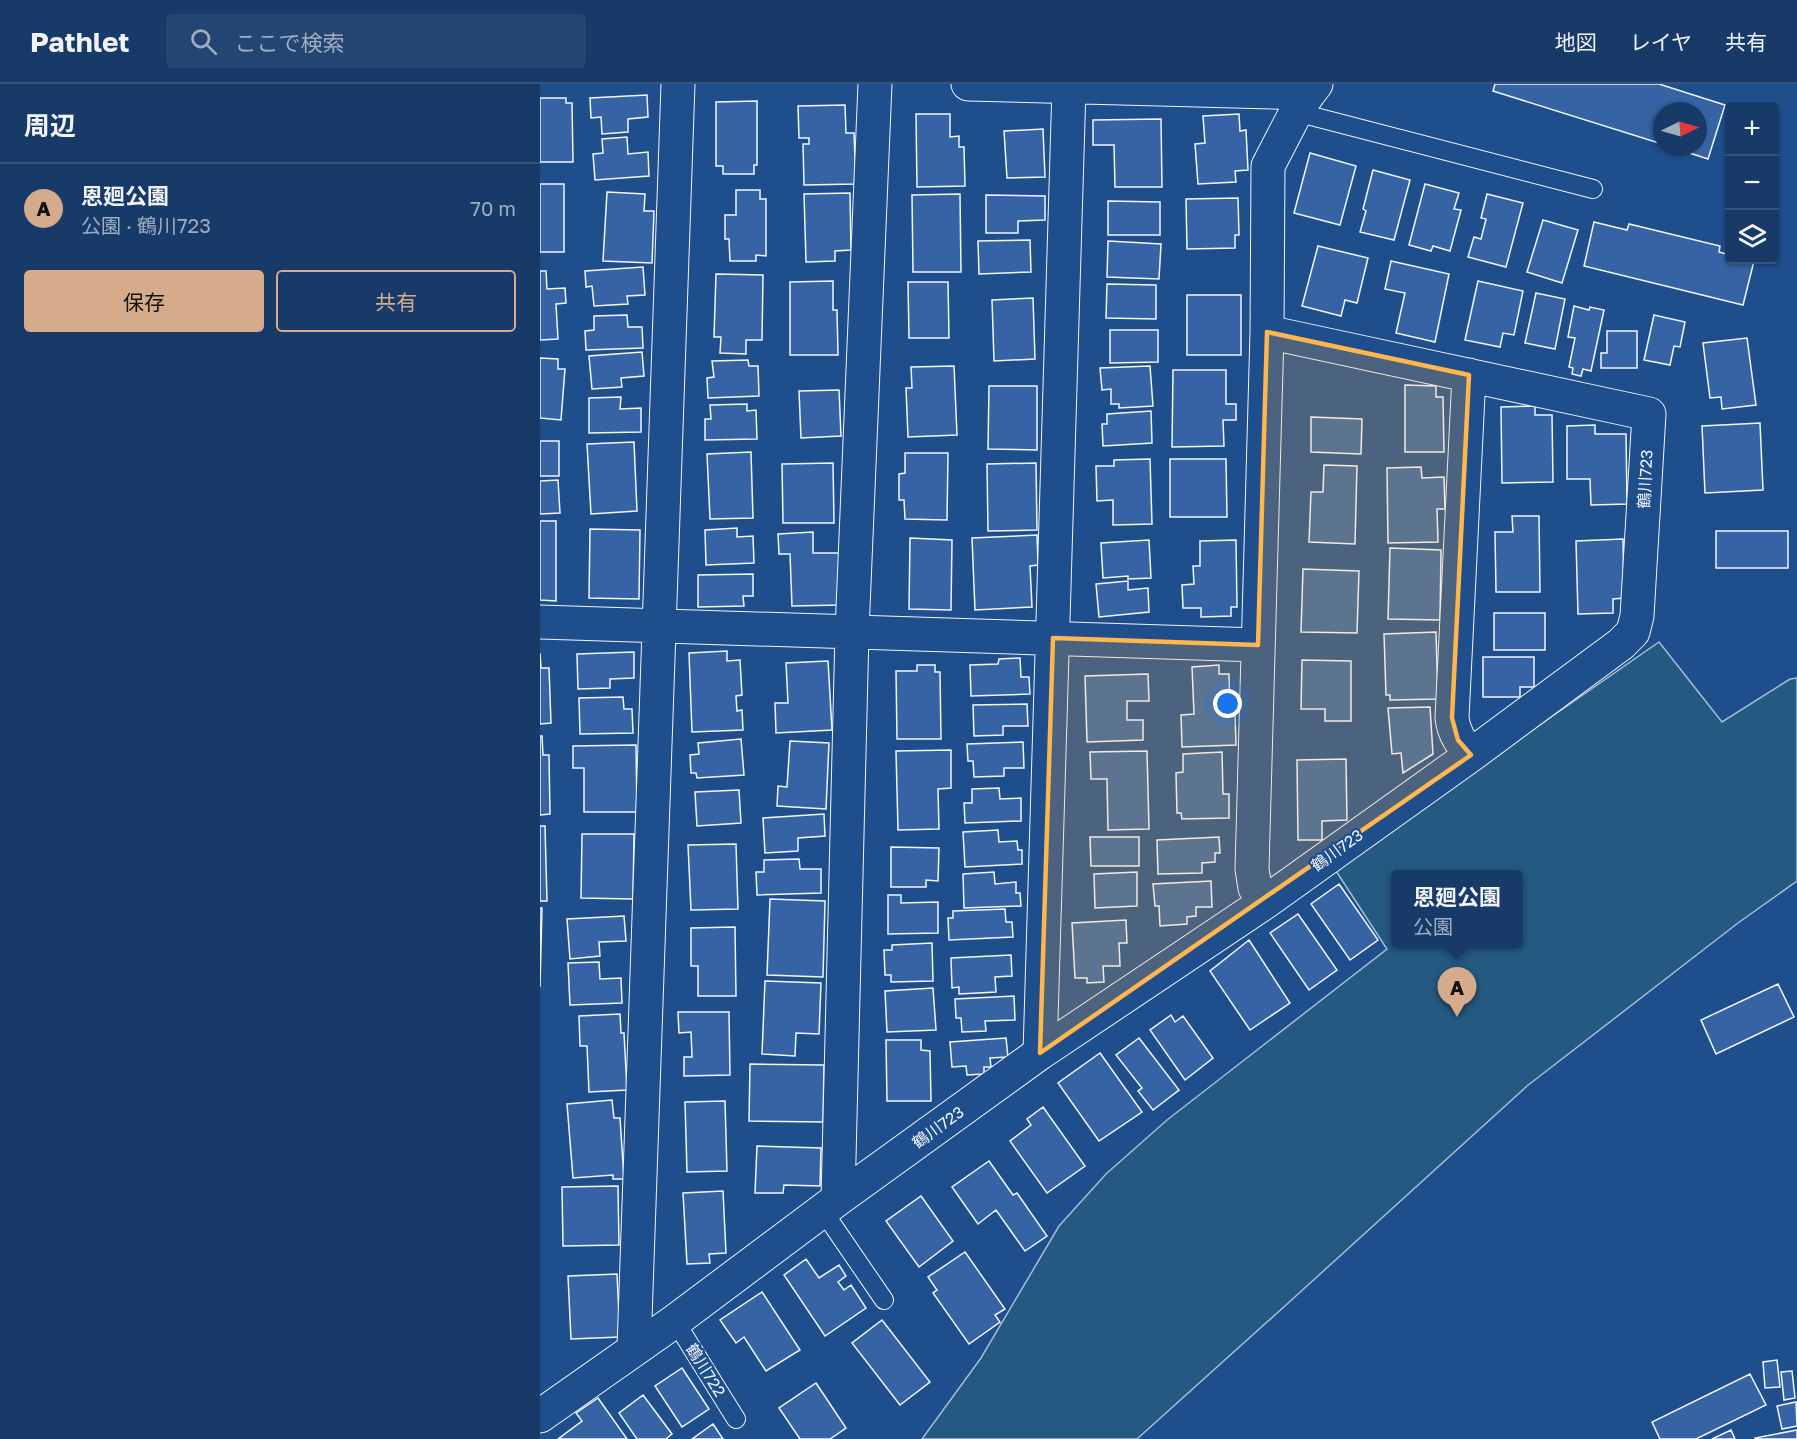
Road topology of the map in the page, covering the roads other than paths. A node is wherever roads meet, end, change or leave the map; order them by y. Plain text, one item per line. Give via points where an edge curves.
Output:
1 (678, 84) edge
2 (876, 84) edge
3 (968, 84) edge
4 (1069, 87) junction
5 (1307, 96) edge
6 (1593, 189) dead end
7 (1267, 332) junction
8 (1469, 375) junction
9 (540, 622) edge
10 (658, 626) junction
11 (852, 632) junction
12 (1053, 638) junction
13 (1258, 645) junction
14 (1472, 755) junction
15 (1264, 903) junction
16 (1040, 1053) junction
17 (831, 1205) junction
18 (884, 1300) dead end
19 (675, 1321) junction
20 (634, 1348) junction
21 (540, 1416) edge
22 (736, 1419) dead end

1 - 10 street
2 - 11 street
3 - 4 street
4 - 5 street
4 - 12 street
5 - 6 lane
5 - 7 street via 1268,166
7 - 8 street, 鶴川723
7 - 13 street
8 - 14 street via 1452,718 1458,740
8 - 14 street, 鶴川723 via 1649,414 1633,632
9 - 10 street
10 - 11 street
10 - 20 street
11 - 12 street
11 - 17 street
12 - 13 street
12 - 16 street
13 - 15 street via 1252,869 1255,888
14 - 15 street, 鶴川723
15 - 16 street, 鶴川723
16 - 17 street, 鶴川723
17 - 18 lane
17 - 19 street, 鶴川723
19 - 20 street, 鶴川723
19 - 22 lane, 鶴川722
20 - 21 street, 鶴川723

